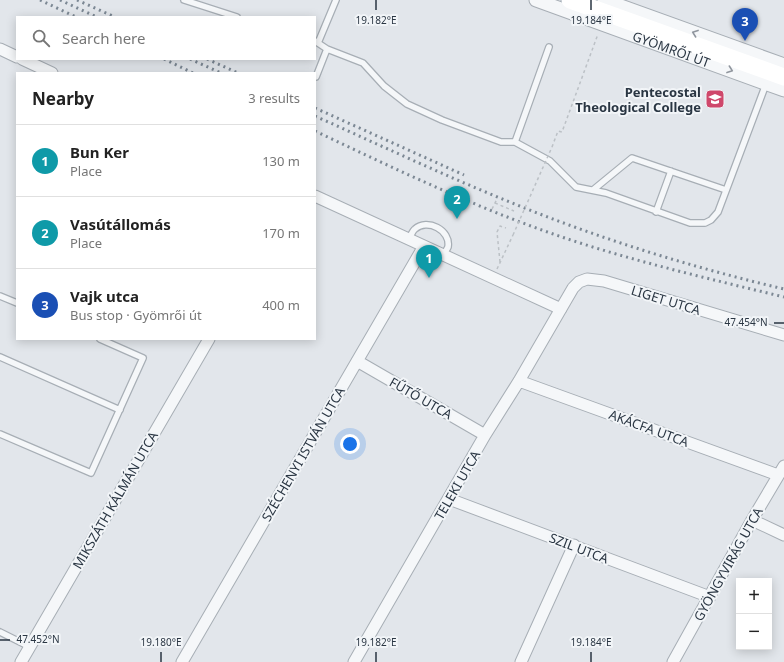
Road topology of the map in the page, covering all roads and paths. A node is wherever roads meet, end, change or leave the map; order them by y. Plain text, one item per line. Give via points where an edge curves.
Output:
1 (184, 0) edge
2 (336, 0) edge
3 (536, 0) edge
4 (570, 0) edge
5 (604, 0) edge
6 (234, 16) edge
7 (601, 24) junction
8 (317, 42) edge
9 (549, 47) dead end
10 (0, 49) edge
11 (327, 49) junction
12 (16, 56) edge
13 (24, 60) edge
14 (784, 65) edge
15 (50, 72) edge
16 (316, 75) edge
17 (784, 78) edge
18 (766, 84) junction
19 (784, 90) edge
20 (515, 142) junction
21 (671, 171) junction
22 (593, 190) junction
23 (726, 190) junction
24 (316, 196) edge
25 (497, 199) dead end
26 (495, 202) junction
27 (492, 209) dead end
28 (514, 211) dead end
29 (656, 212) junction
30 (506, 228) dead end
31 (409, 240) junction
32 (424, 246) junction
33 (443, 255) junction
34 (500, 264) junction
35 (493, 278) junction
36 (0, 296) edge
37 (16, 303) edge
38 (561, 309) junction
39 (784, 335) edge
40 (102, 340) edge
41 (208, 340) edge
42 (0, 357) edge
43 (357, 361) junction
44 (519, 381) junction
45 (120, 410) junction
46 (0, 434) edge
47 (485, 435) junction
48 (781, 471) edge
49 (449, 499) junction
50 (752, 520) junction
51 (784, 534) edge
52 (574, 545) junction
53 (710, 597) junction
54 (0, 632) edge
55 (30, 647) junction
56 (21, 662) edge
57 (182, 662) edge
58 (354, 662) edge
59 (521, 662) edge
60 (673, 662) edge

1 - 6 lane
2 - 8 lane
3 - 7 street, GYÖMRŐI ÚT
4 - 17 main road
14 -> 5 street, GYÖMRŐI ÚT
7 -> 18 street, GYÖMRŐI ÚT
7 - 34 path, bridge via 562,132 558,131
8 - 11 lane
9 - 20 lane
10 - 12 street
11 - 16 lane
11 - 20 lane via 363,63 384,86 407,104 501,142
13 - 15 street
18 - 19 street, GYÖMRŐI ÚT
18 - 23 lane
20 - 22 lane via 550,161 576,187
21 - 22 lane via 632,158
21 - 23 lane
21 - 29 lane
22 - 29 lane
23 - 29 lane via 718,212 705,223 690,224
24 - 31 street
25 - 26 path
26 - 27 path
26 - 28 path
30 - 34 path via 500,226 497,232
31 - 32 street
31 - 33 lane via 414,229 422,225 431,225 441,230 446,237 448,246
32 - 33 street
32 - 43 street, SZÉCHENYI ISTVÁN UTCA
33 - 35 street
34 - 35 path
35 - 38 street
36 - 37 lane
38 - 39 street, LIGET UTCA via 576,285 587,279 596,280
38 - 44 street, TELEKI UTCA
40 - 45 lane via 143,358
41 - 55 street, MIKSZÁTH KÁLMÁN UTCA
42 - 45 lane
43 - 47 street, FŰTŐ UTCA
43 - 57 street, SZÉCHENYI ISTVÁN UTCA
44 - 47 street, TELEKI UTCA
44 - 48 street, AKÁCFA UTCA
45 - 46 lane via 91,473
47 - 49 street, TELEKI UTCA
48 - 50 street, GYÖNGYVIRÁG UTCA
49 - 52 street, SZIL UTCA
49 - 58 street, TELEKI UTCA
50 - 51 street
50 - 53 street, GYÖNGYVIRÁG UTCA
52 - 53 street, SZIL UTCA
52 - 59 street
53 - 60 street, GYÖNGYVIRÁG UTCA
54 - 55 lane
55 - 56 street, MIKSZÁTH KÁLMÁN UTCA

